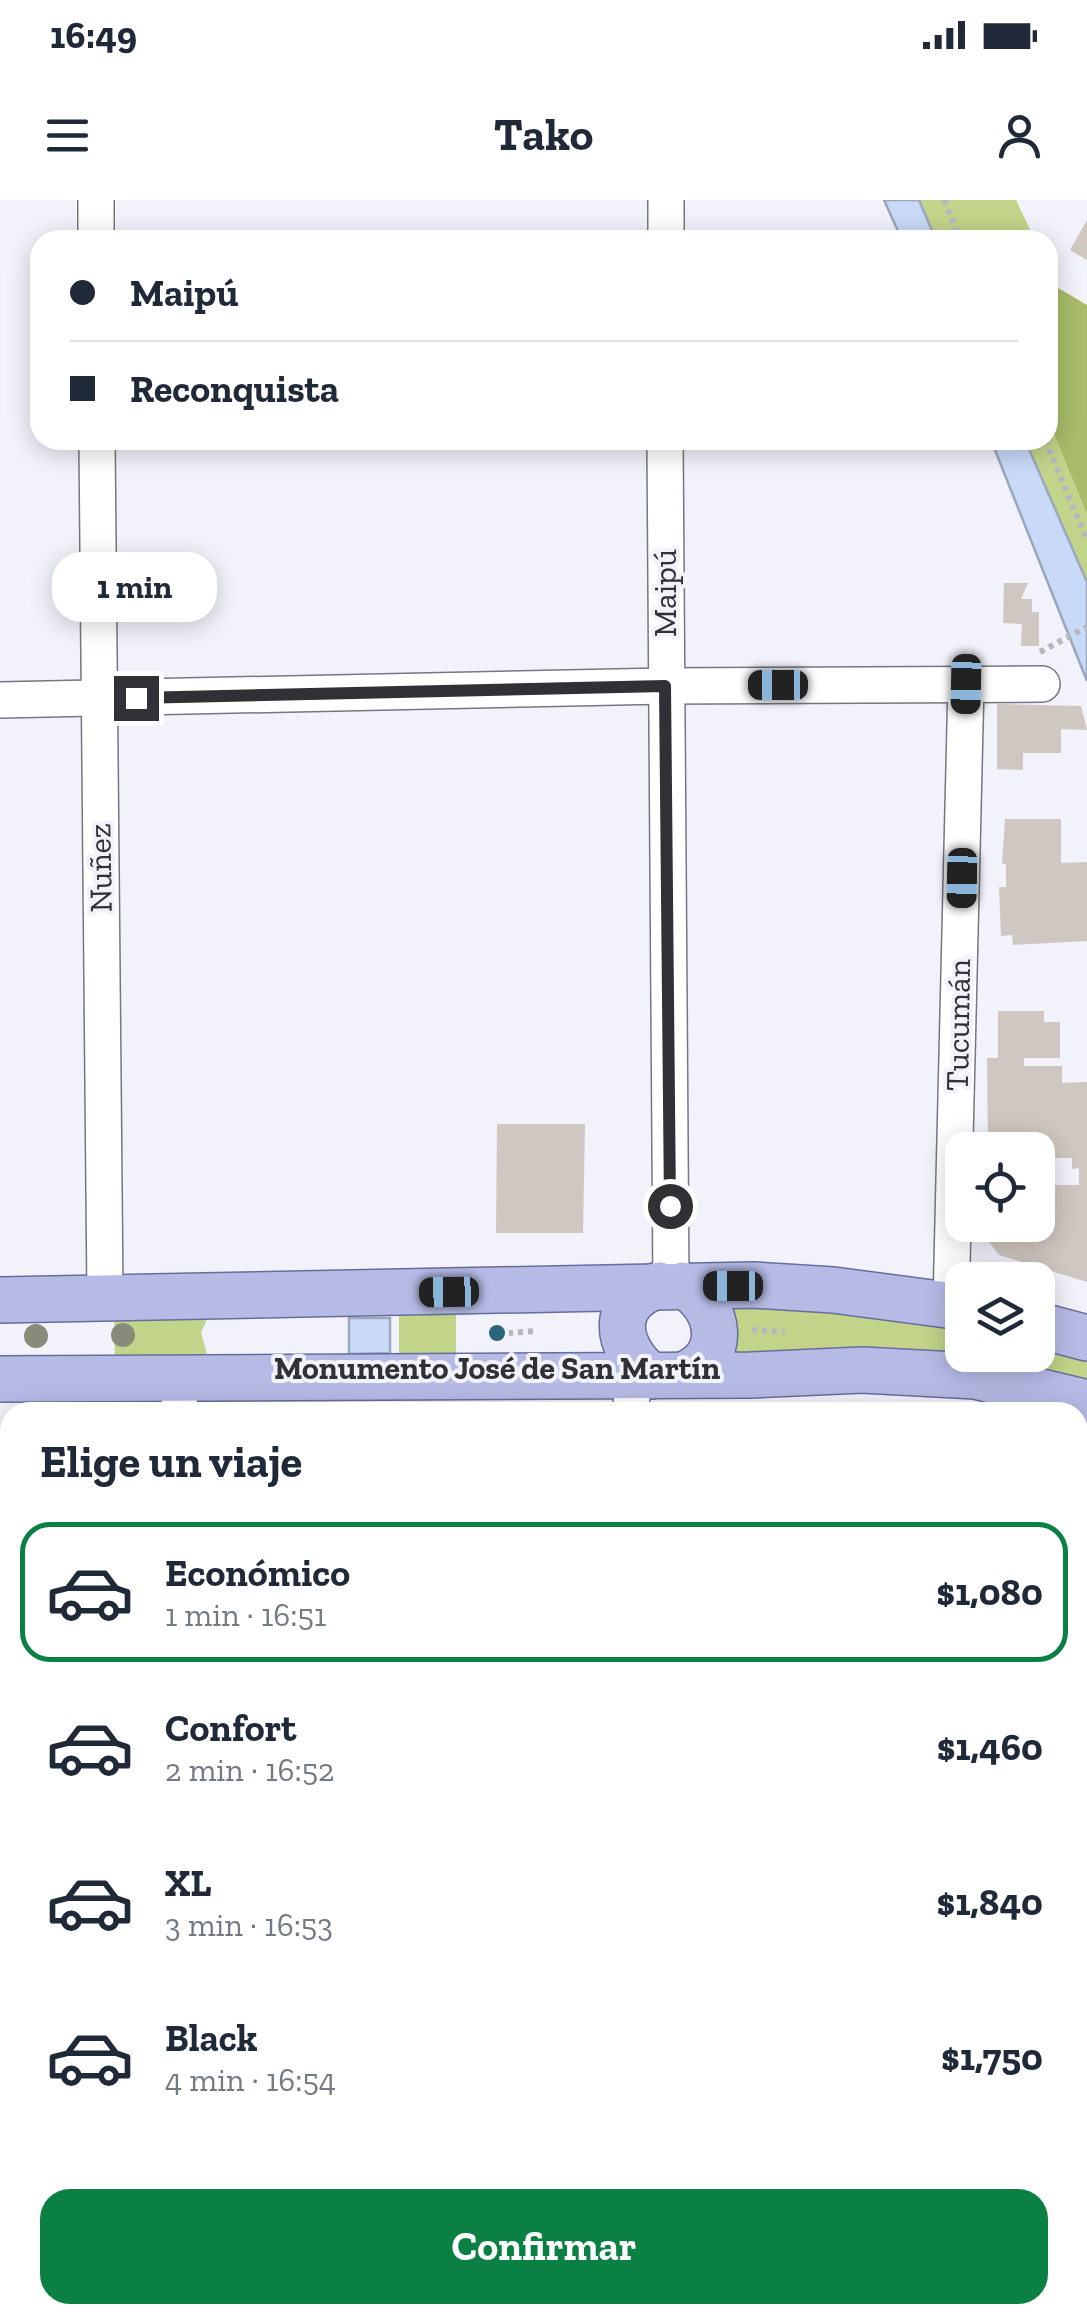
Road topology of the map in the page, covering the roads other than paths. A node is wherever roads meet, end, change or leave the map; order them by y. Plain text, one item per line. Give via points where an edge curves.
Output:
1 (96, 200) edge
2 (666, 200) edge
3 (96, 230) edge
4 (666, 230) edge
5 (97, 450) edge
6 (665, 450) edge
7 (966, 684) junction
8 (1042, 684) dead end
9 (665, 686) junction
10 (0, 700) edge
11 (98, 700) junction
12 (958, 1262) edge
13 (671, 1286) junction
14 (104, 1296) junction
15 (0, 1300) edge
16 (945, 1304) edge
17 (1055, 1330) edge
18 (1087, 1338) edge
19 (0, 1380) edge
20 (650, 1385) edge
21 (179, 1396) edge
22 (1083, 1402) edge

1 - 3 street
2 - 4 street
5 - 11 street, Nuñez
6 - 9 street, Maipú
7 - 8 street
7 - 9 street
7 - 12 street, Tucumán
9 - 11 street
9 - 13 street, Maipú
10 - 11 street
11 - 14 street, Nuñez
13 - 14 main road
13 - 16 main road via 833,1290
13 - 20 main road via 637,1297 622,1323 627,1353
13 - 20 main road via 704,1299 716,1329 706,1359
14 - 15 main road
17 - 18 main road
19 - 21 main road
20 - 21 main road
20 - 22 main road via 927,1372 975,1376

